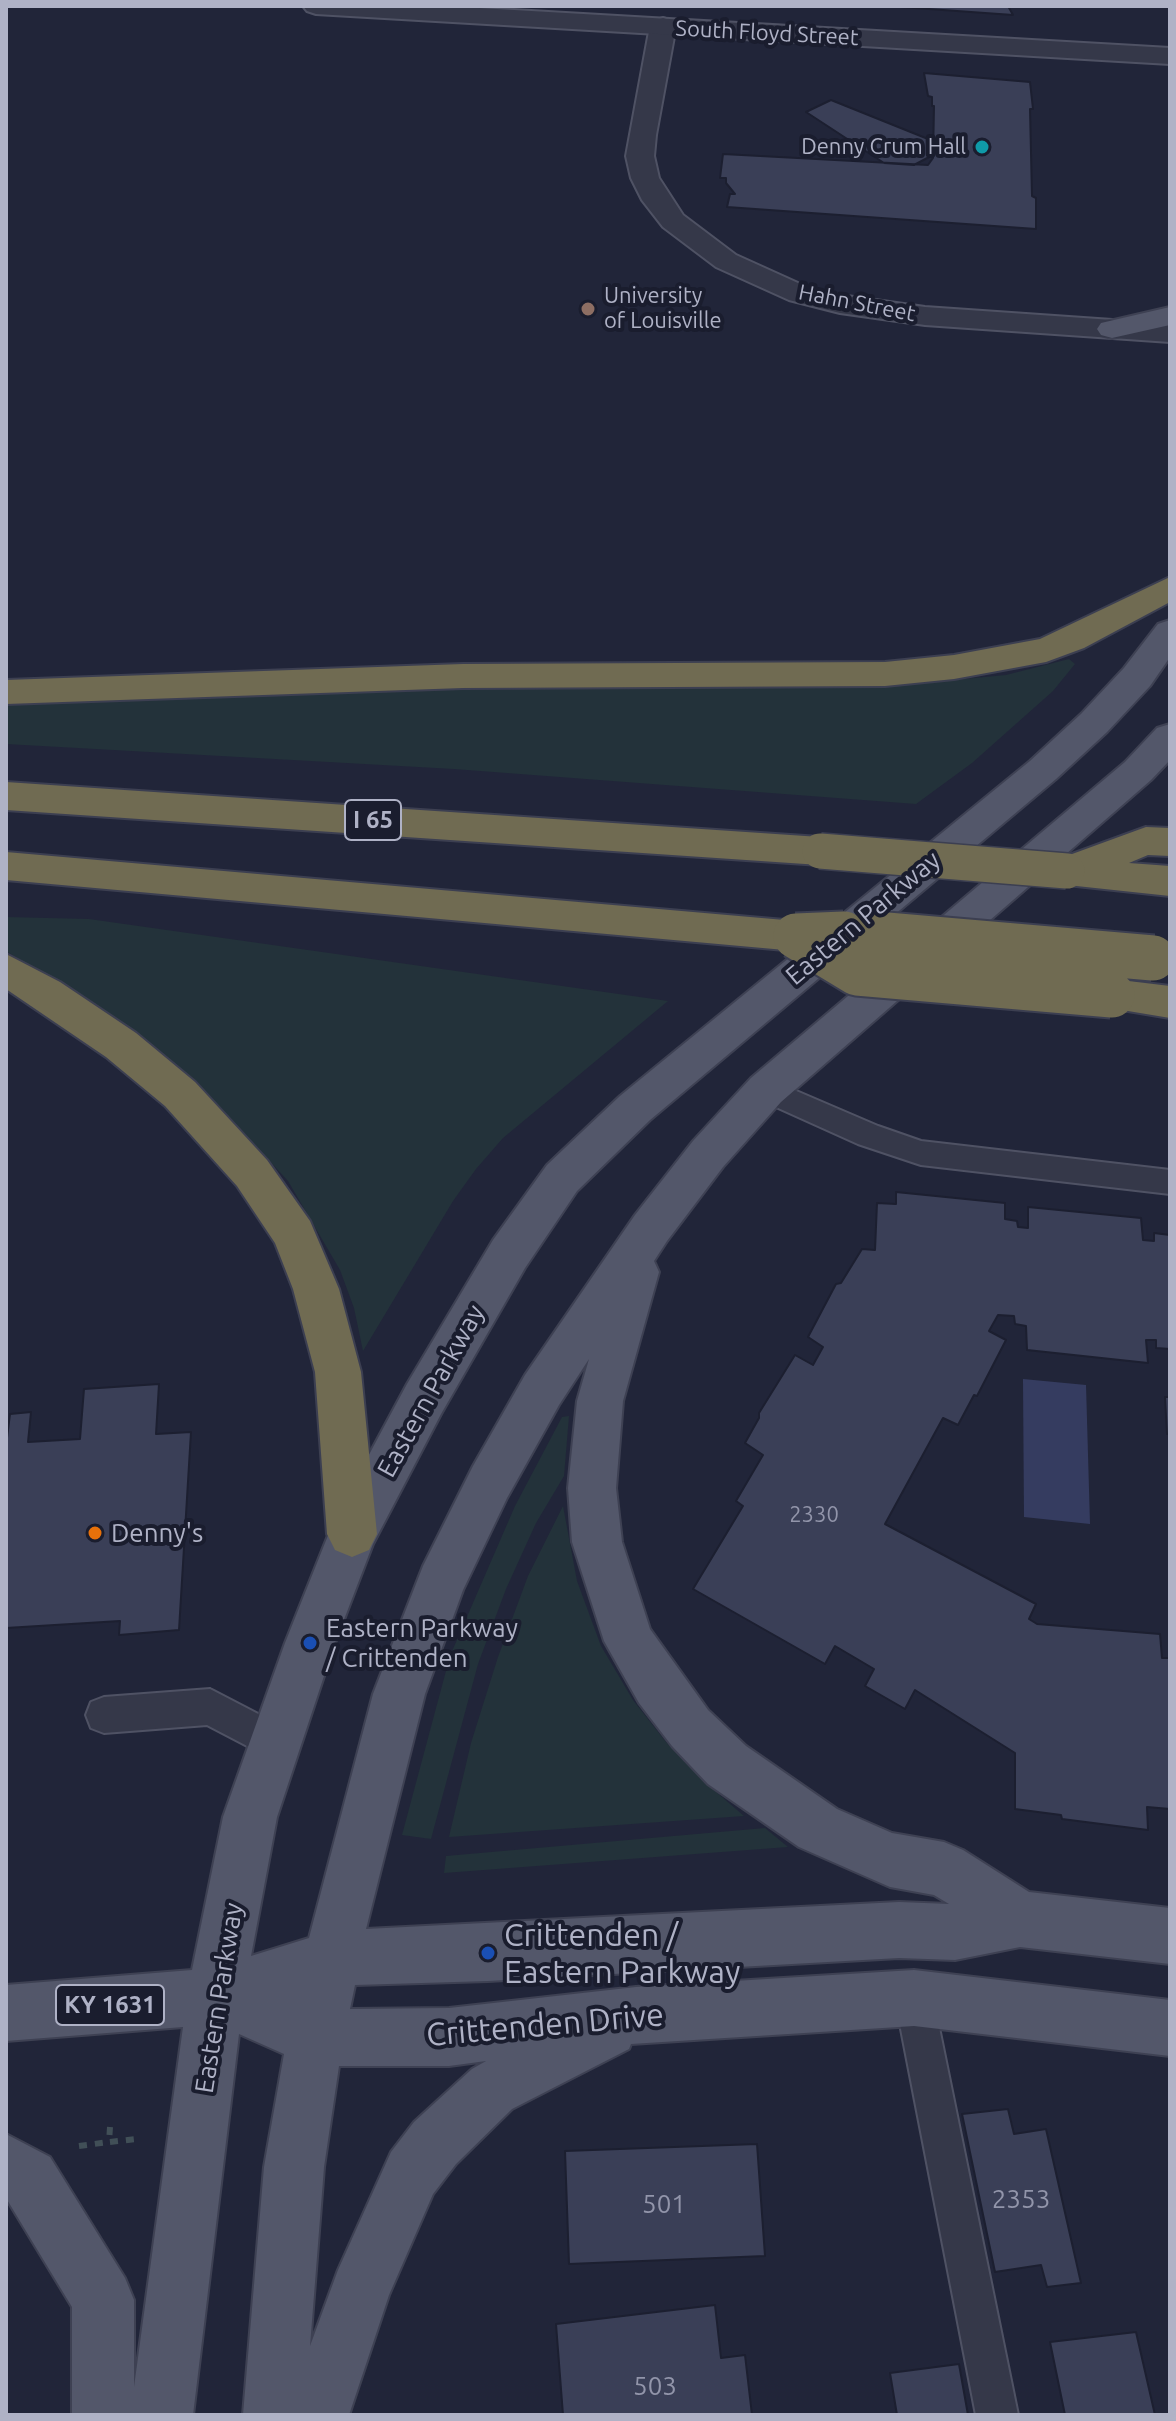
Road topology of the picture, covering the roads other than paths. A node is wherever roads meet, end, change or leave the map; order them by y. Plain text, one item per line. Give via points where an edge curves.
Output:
1 (316, 6) edge
2 (663, 26) junction
3 (1170, 56) edge
4 (1170, 316) edge
5 (1112, 329) junction
6 (1170, 333) edge
7 (1170, 588) edge
8 (1170, 632) edge
9 (6, 692) edge
10 (1170, 737) edge
11 (6, 796) edge
12 (1170, 842) edge
13 (6, 866) edge
14 (1067, 871) junction
15 (1170, 881) edge
16 (796, 936) junction
17 (1162, 958) edge
18 (6, 970) edge
19 (1170, 1002) edge
20 (766, 1090) junction
21 (1170, 1182) edge
22 (651, 1228) junction
23 (352, 1534) junction
24 (104, 1715) dead end
25 (274, 1742) junction
26 (1020, 1919) junction
27 (1170, 1936) edge
28 (333, 1958) junction
29 (215, 1996) junction
30 (914, 1998) junction
31 (6, 2013) edge
32 (636, 2015) junction
33 (1170, 2028) edge
34 (315, 2038) junction
35 (6, 2163) edge
36 (103, 2415) edge
37 (162, 2415) edge
38 (274, 2415) edge
39 (318, 2415) edge
40 (997, 2415) edge

1 - 2 street, South Floyd Street
2 - 3 street, South Floyd Street
2 - 5 street, Hahn Street via 640,156 656,200 697,242 760,279 840,304 925,316
4 - 5 main road
5 - 6 street, Hahn Street
7 - 9 highway via 1046,650 885,674 463,676
8 - 23 main road, Eastern Parkway via 1137,677 1043,770 635,1108 562,1178 509,1254
10 - 20 main road via 1138,771
11 - 14 highway, I 65, bridge
12 - 14 highway via 1146,841
13 - 16 highway
14 - 15 highway, I 65
16 - 17 highway, bridge via 865,933
16 - 19 highway, bridge via 857,973
18 - 23 highway via 121,1045 180,1094 252,1173 294,1234 316,1289 338,1372
20 - 21 lane via 921,1153
20 - 22 main road
22 - 26 main road via 600,1401 594,1443 597,1542 629,1641 690,1728 727,1765 818,1828 890,1860 944,1869
22 - 28 main road via 542,1390 441,1583 399,1694
23 - 25 main road, Eastern Parkway
24 - 25 lane via 210,1707
25 - 29 main road, Eastern Parkway via 250,1817
26 - 27 main road, Crittenden Drive
26 - 28 main road, Crittenden Drive via 955,1932 899,1930
28 - 29 main road, Crittenden Drive / KY 1631
28 - 34 main road
29 - 31 main road, Crittenden Drive / KY 1631
29 - 34 main road, Crittenden Drive / KY 1631
29 - 37 main road, Eastern Parkway
30 - 32 main road, Crittenden Drive
30 - 33 main road, Crittenden Drive
30 - 40 lane
32 - 34 main road, Crittenden Drive via 449,2037
32 - 39 main road via 492,2089 435,2143 393,2211
34 - 38 main road via 294,2167
35 - 36 main road via 29,2178 103,2300

